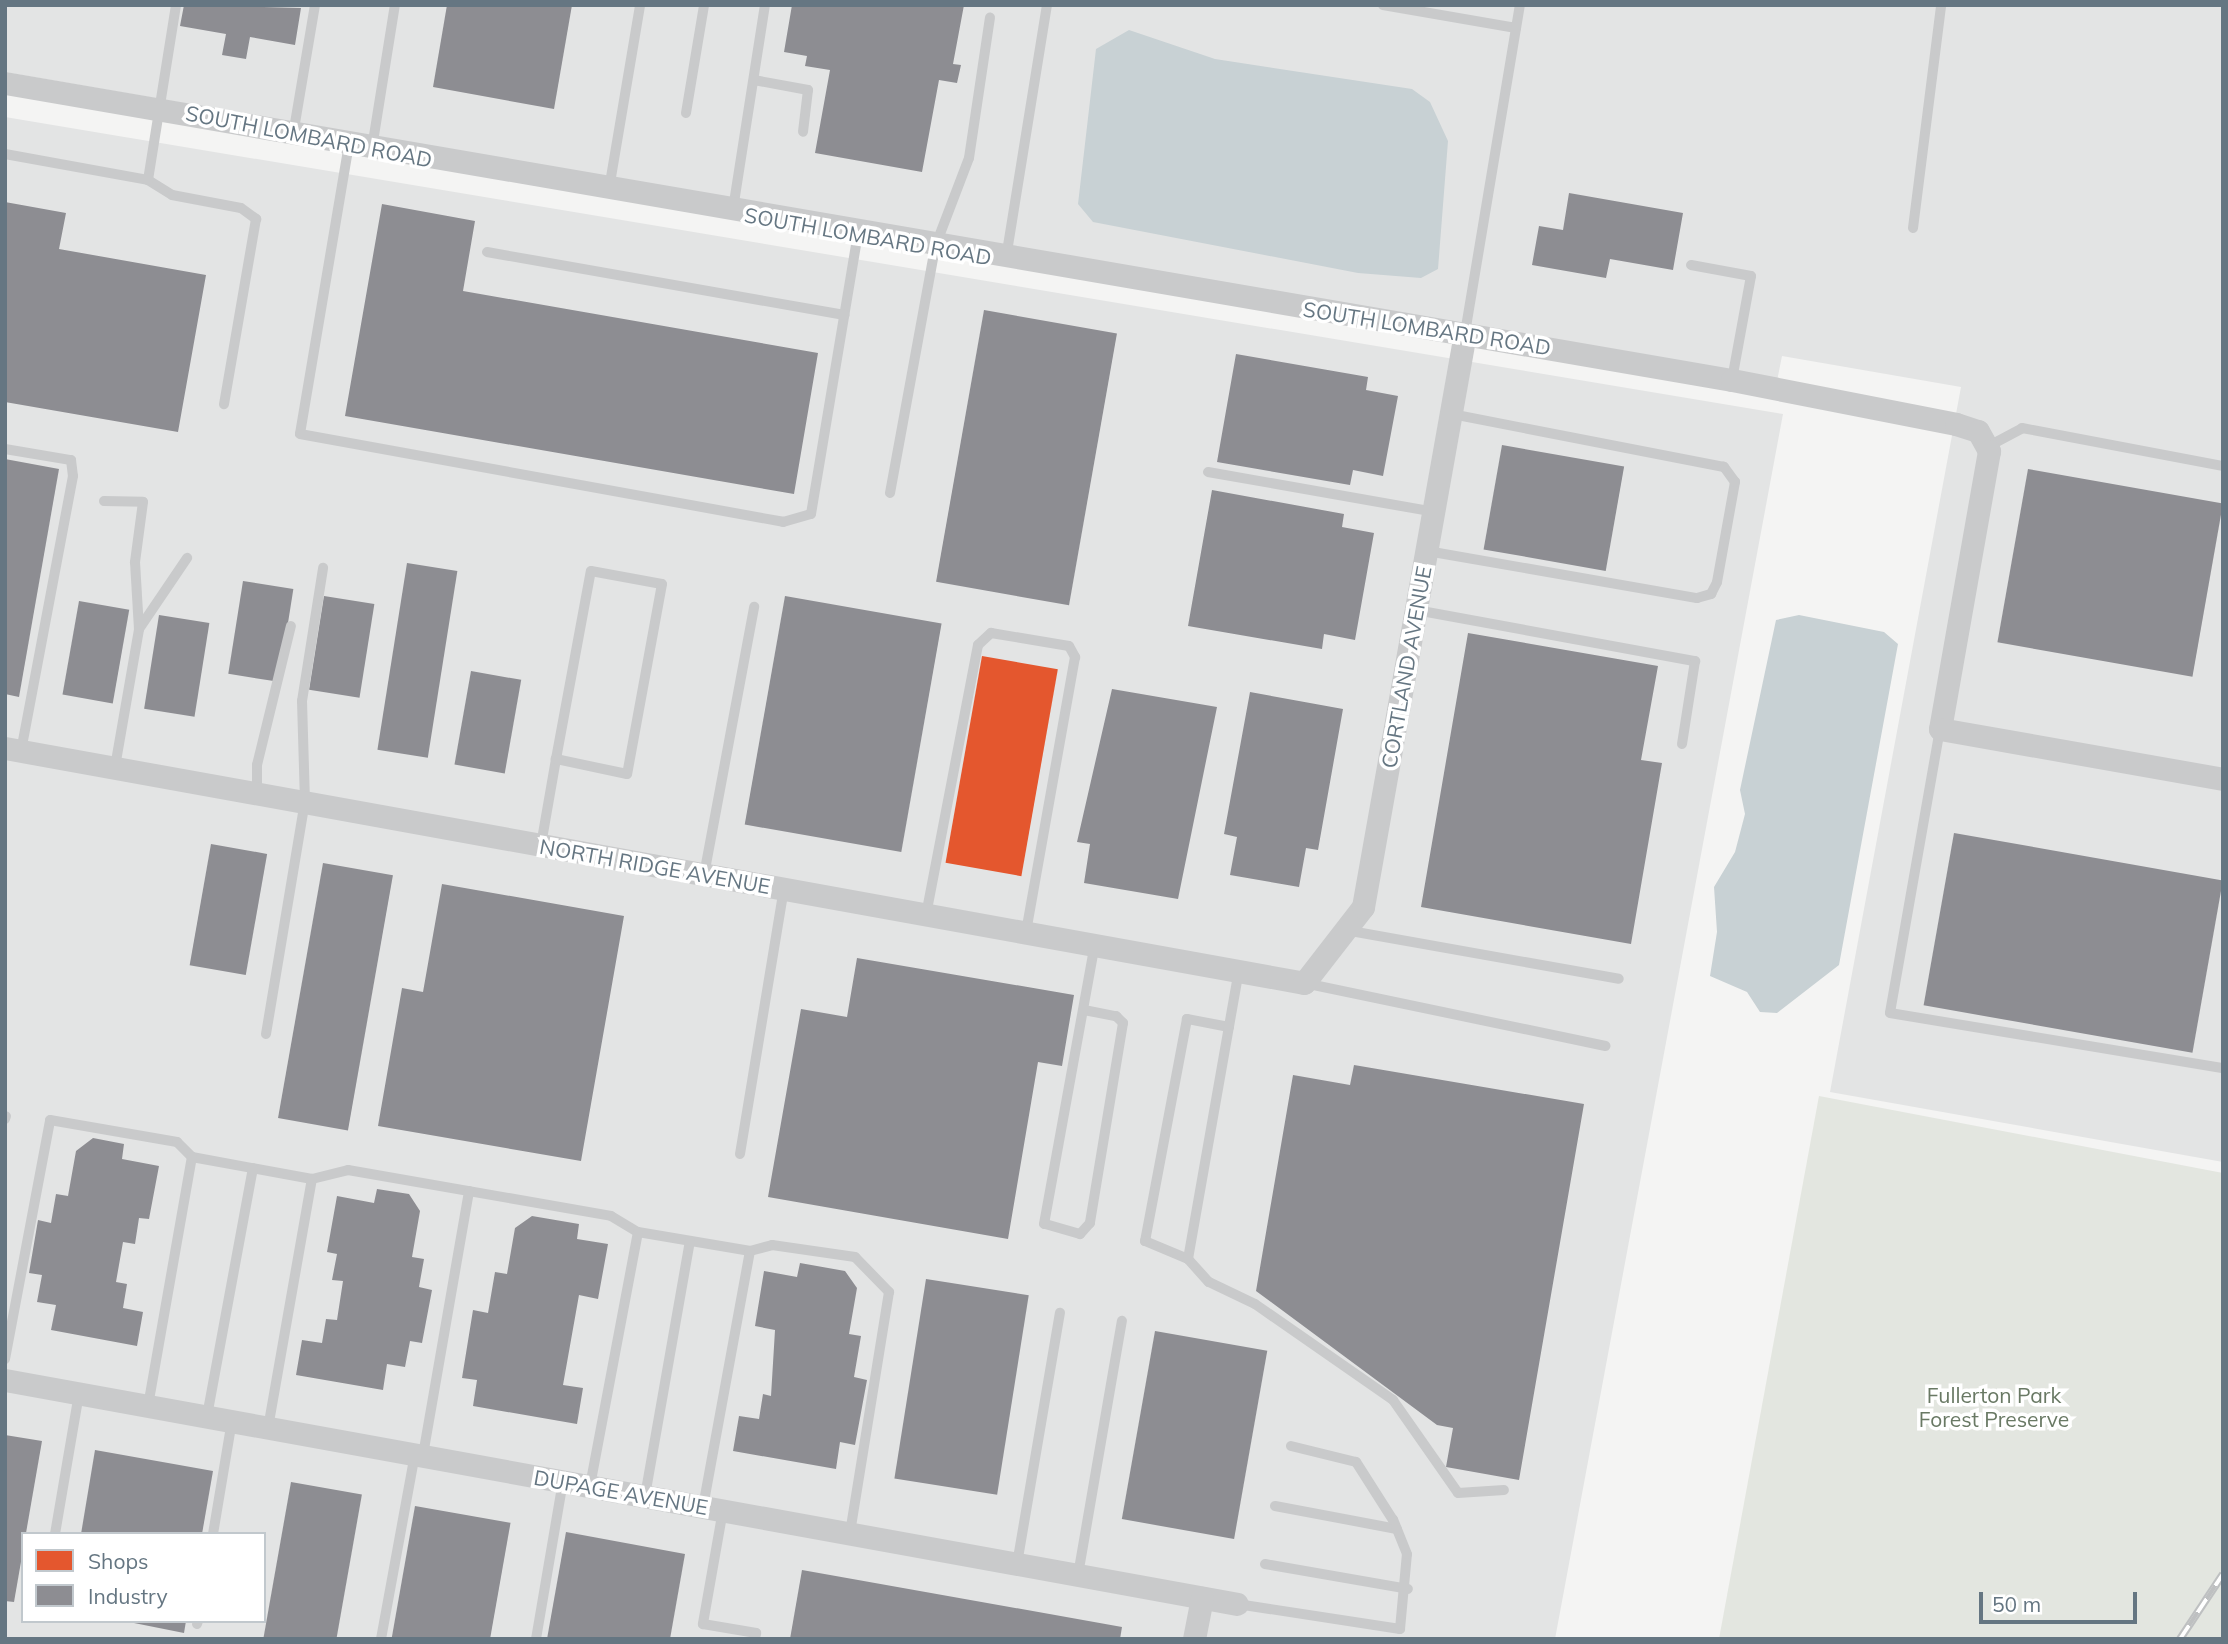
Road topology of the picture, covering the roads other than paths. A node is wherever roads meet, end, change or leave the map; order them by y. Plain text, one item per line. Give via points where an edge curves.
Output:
1 (176, 5) edge
2 (315, 5) edge
3 (395, 5) edge
4 (640, 5) edge
5 (704, 5) edge
6 (765, 5) edge
7 (1047, 5) edge
8 (1383, 5) edge
9 (1520, 5) edge
10 (1941, 5) edge
11 (990, 18) dead end
12 (1516, 28) junction
13 (754, 80) junction
14 (5, 83) edge
15 (159, 108) junction
16 (686, 113) dead end
17 (803, 132) dead end
18 (293, 135) junction
19 (349, 144) junction
20 (372, 148) junction
21 (5, 154) edge
22 (148, 180) junction
23 (608, 190) junction
24 (732, 212) junction
25 (1913, 229) dead end
26 (858, 234) junction
27 (935, 247) junction
28 (486, 253) dead end
29 (1006, 260) junction
30 (1691, 265) dead end
31 (844, 315) junction
32 (1465, 333) junction
33 (1731, 380) junction
34 (224, 404) dead end
35 (1451, 414) junction
36 (1987, 447) junction
37 (5, 449) edge
38 (2223, 466) edge
39 (1208, 472) dead end
40 (890, 493) dead end
41 (104, 501) dead end
42 (1434, 512) junction
43 (1427, 551) junction
44 (187, 558) dead end
45 (323, 568) dead end
46 (754, 607) dead end
47 (1416, 610) junction
48 (291, 626) dead end
49 (139, 629) junction
50 (1940, 729) junction
51 (1682, 744) dead end
52 (13, 750) edge
53 (556, 759) junction
54 (116, 767) junction
55 (2223, 779) edge
56 (257, 794) junction
57 (305, 802) junction
58 (541, 845) junction
59 (704, 875) junction
60 (784, 889) junction
61 (926, 915) junction
62 (1345, 930) junction
63 (1026, 933) junction
64 (1095, 944) junction
65 (1239, 971) junction
66 (1619, 979) dead end
67 (1304, 983) junction
68 (1084, 1010) junction
69 (1229, 1027) junction
70 (266, 1034) dead end
71 (1605, 1046) dead end
72 (2223, 1068) edge
73 (740, 1154) dead end
74 (192, 1157) junction
75 (253, 1168) junction
76 (312, 1179) junction
77 (469, 1191) junction
78 (639, 1231) junction
79 (690, 1241) junction
80 (750, 1251) junction
81 (1188, 1259) junction
82 (1060, 1312) dead end
83 (1122, 1321) dead end
84 (5, 1359) edge
85 (5, 1380) edge
86 (79, 1393) junction
87 (148, 1406) junction
88 (207, 1416) junction
89 (232, 1421) junction
90 (268, 1428) junction
91 (1291, 1446) dead end
92 (419, 1455) junction
93 (563, 1481) junction
94 (590, 1486) junction
95 (1504, 1490) dead end
96 (645, 1496) junction
97 (1275, 1506) dead end
98 (713, 1509) junction
99 (1397, 1529) junction
100 (55, 1532) edge
101 (213, 1532) edge
102 (850, 1534) junction
103 (1265, 1563) dead end
104 (1017, 1564) junction
105 (1078, 1575) junction
106 (1408, 1589) junction
107 (1202, 1598) junction
108 (1237, 1604) joint
109 (713, 1625) junction
110 (755, 1636) edge
111 (381, 1639) edge
112 (536, 1639) edge
113 (711, 1639) edge
114 (1194, 1639) edge

1 - 15 lane
2 - 18 lane
3 - 20 lane
4 - 23 lane
5 - 16 lane
6 - 13 lane
7 - 29 lane
8 - 12 lane
9 - 12 lane
10 - 25 lane
11 - 27 lane via 969,158
12 - 32 lane
13 - 17 lane via 808,90
13 - 24 lane
14 - 15 street, SOUTH LOMBARD ROAD
15 - 18 street, SOUTH LOMBARD ROAD
15 - 22 lane
18 - 19 street, SOUTH LOMBARD ROAD
19 - 20 street, SOUTH LOMBARD ROAD
19 - 31 lane via 300,434 783,522 811,514
20 - 23 street, SOUTH LOMBARD ROAD
21 - 22 lane
22 - 34 lane via 172,195 241,208 256,219
23 - 24 street, SOUTH LOMBARD ROAD
24 - 26 street, SOUTH LOMBARD ROAD
26 - 27 street, SOUTH LOMBARD ROAD
26 - 31 lane
27 - 29 street, SOUTH LOMBARD ROAD
27 - 40 lane
28 - 31 lane
29 - 32 street, SOUTH LOMBARD ROAD
30 - 33 lane via 1751,276
32 - 33 street, SOUTH LOMBARD ROAD
32 - 35 street, CORTLAND AVENUE
33 - 36 street, SOUTH LOMBARD ROAD via 1956,424 1978,432
35 - 42 street, CORTLAND AVENUE
35 - 43 lane via 1724,467 1735,482 1720,569 1715,590 1697,598
36 - 38 lane via 2022,428
36 - 50 street
37 - 52 lane via 71,460 73,476
39 - 42 lane
41 - 49 lane via 143,502 135,562
42 - 43 street, CORTLAND AVENUE
43 - 47 street, CORTLAND AVENUE
44 - 49 lane
45 - 57 lane via 302,701
46 - 59 lane
47 - 51 lane via 1695,661
47 - 62 street, CORTLAND AVENUE via 1363,907
48 - 56 lane via 257,765
49 - 54 lane
50 - 55 street
50 - 72 lane via 1890,1013
52 - 54 street, NORTH RIDGE AVENUE
53 - 53 lane via 591,571 662,584 627,774
53 - 58 lane
54 - 56 street, NORTH RIDGE AVENUE
56 - 57 street, NORTH RIDGE AVENUE
57 - 58 street, NORTH RIDGE AVENUE
57 - 70 lane
58 - 59 street, NORTH RIDGE AVENUE
59 - 60 street, NORTH RIDGE AVENUE
60 - 61 street, NORTH RIDGE AVENUE
60 - 73 lane
61 - 63 street, NORTH RIDGE AVENUE
61 - 63 lane via 978,645 991,633 1069,646 1075,657
62 - 66 lane
62 - 67 street, CORTLAND AVENUE
63 - 64 street, NORTH RIDGE AVENUE
64 - 65 street, NORTH RIDGE AVENUE
64 - 68 lane
65 - 67 street, NORTH RIDGE AVENUE
65 - 69 lane
67 - 71 lane
68 - 68 lane via 1044,1224 1080,1234 1090,1223 1123,1023 1116,1016
69 - 81 lane
69 - 81 lane via 1187,1019 1145,1241
74 - 75 lane
74 - 84 lane via 177,1142 50,1120
74 - 87 lane
75 - 76 lane
75 - 88 lane
76 - 77 lane via 348,1170
76 - 90 lane
77 - 78 lane via 611,1216
77 - 92 lane
78 - 79 lane
78 - 94 lane
79 - 80 lane
79 - 96 lane
80 - 98 lane
80 - 102 lane via 772,1245 855,1257 890,1292
81 - 95 lane via 1209,1282 1255,1304 1393,1400 1458,1493
82 - 104 lane
83 - 105 lane
85 - 86 street, DUPAGE AVENUE
86 - 87 street, DUPAGE AVENUE
86 - 100 lane
87 - 88 street, DUPAGE AVENUE
88 - 89 street, DUPAGE AVENUE
89 - 90 street, DUPAGE AVENUE
89 - 101 lane
90 - 92 street, DUPAGE AVENUE
91 - 99 lane via 1356,1462
92 - 93 street, DUPAGE AVENUE
92 - 111 lane
93 - 94 street, DUPAGE AVENUE
93 - 112 lane
94 - 96 street, DUPAGE AVENUE
96 - 98 street, DUPAGE AVENUE
97 - 99 lane
98 - 102 street, DUPAGE AVENUE
98 - 109 lane via 703,1624
99 - 106 lane via 1407,1554
102 - 104 street, DUPAGE AVENUE
103 - 106 lane
104 - 105 street, DUPAGE AVENUE
105 - 107 street, DUPAGE AVENUE
106 - 108 lane via 1400,1629
107 - 108 street, DUPAGE AVENUE
107 - 114 street
109 - 110 lane
109 - 113 lane

